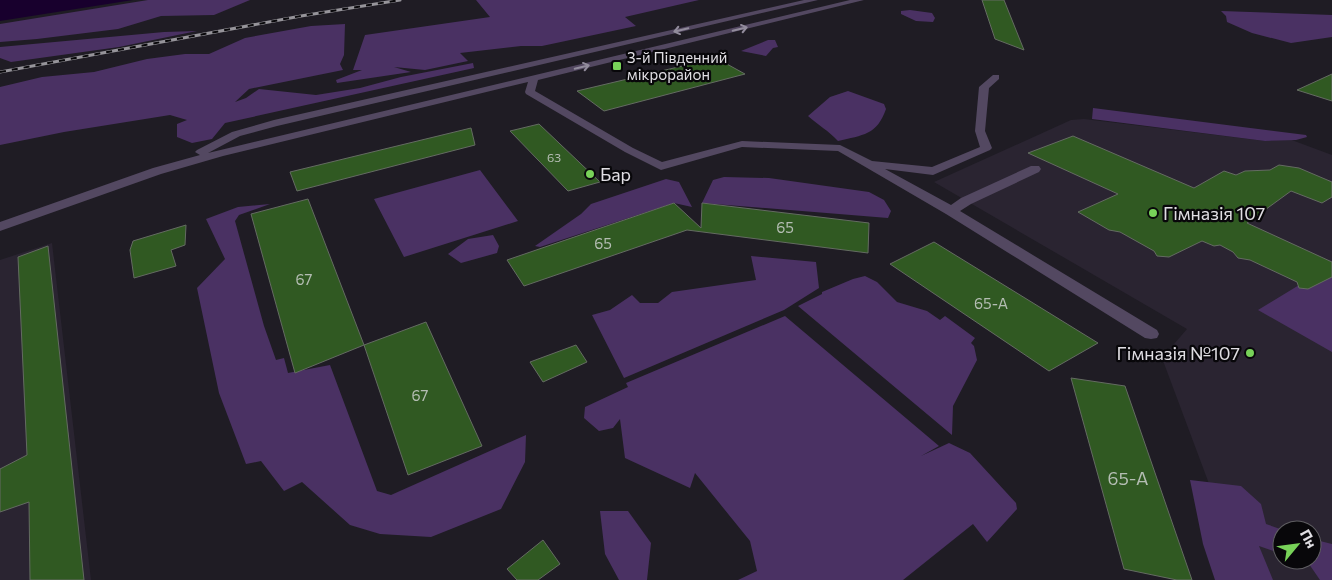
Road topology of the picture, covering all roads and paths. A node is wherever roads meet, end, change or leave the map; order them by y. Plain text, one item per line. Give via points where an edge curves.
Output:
1 (814, 0) edge
2 (860, 0) edge
3 (522, 67) junction
4 (996, 77) dead end
5 (534, 78) junction
6 (840, 148) junction
7 (188, 162) junction
8 (1035, 169) dead end
9 (951, 211) junction
10 (0, 227) edge
11 (1151, 334) dead end

1 -> 3 street
5 -> 2 street
3 - 5 street
3 - 7 street via 274,123 236,134
4 - 6 street via 984,87 980,131 986,148 933,171 880,166
5 - 6 street via 530,92 661,166 742,144
5 - 7 street
6 - 9 street
7 - 10 street
8 - 9 street
9 - 11 street

